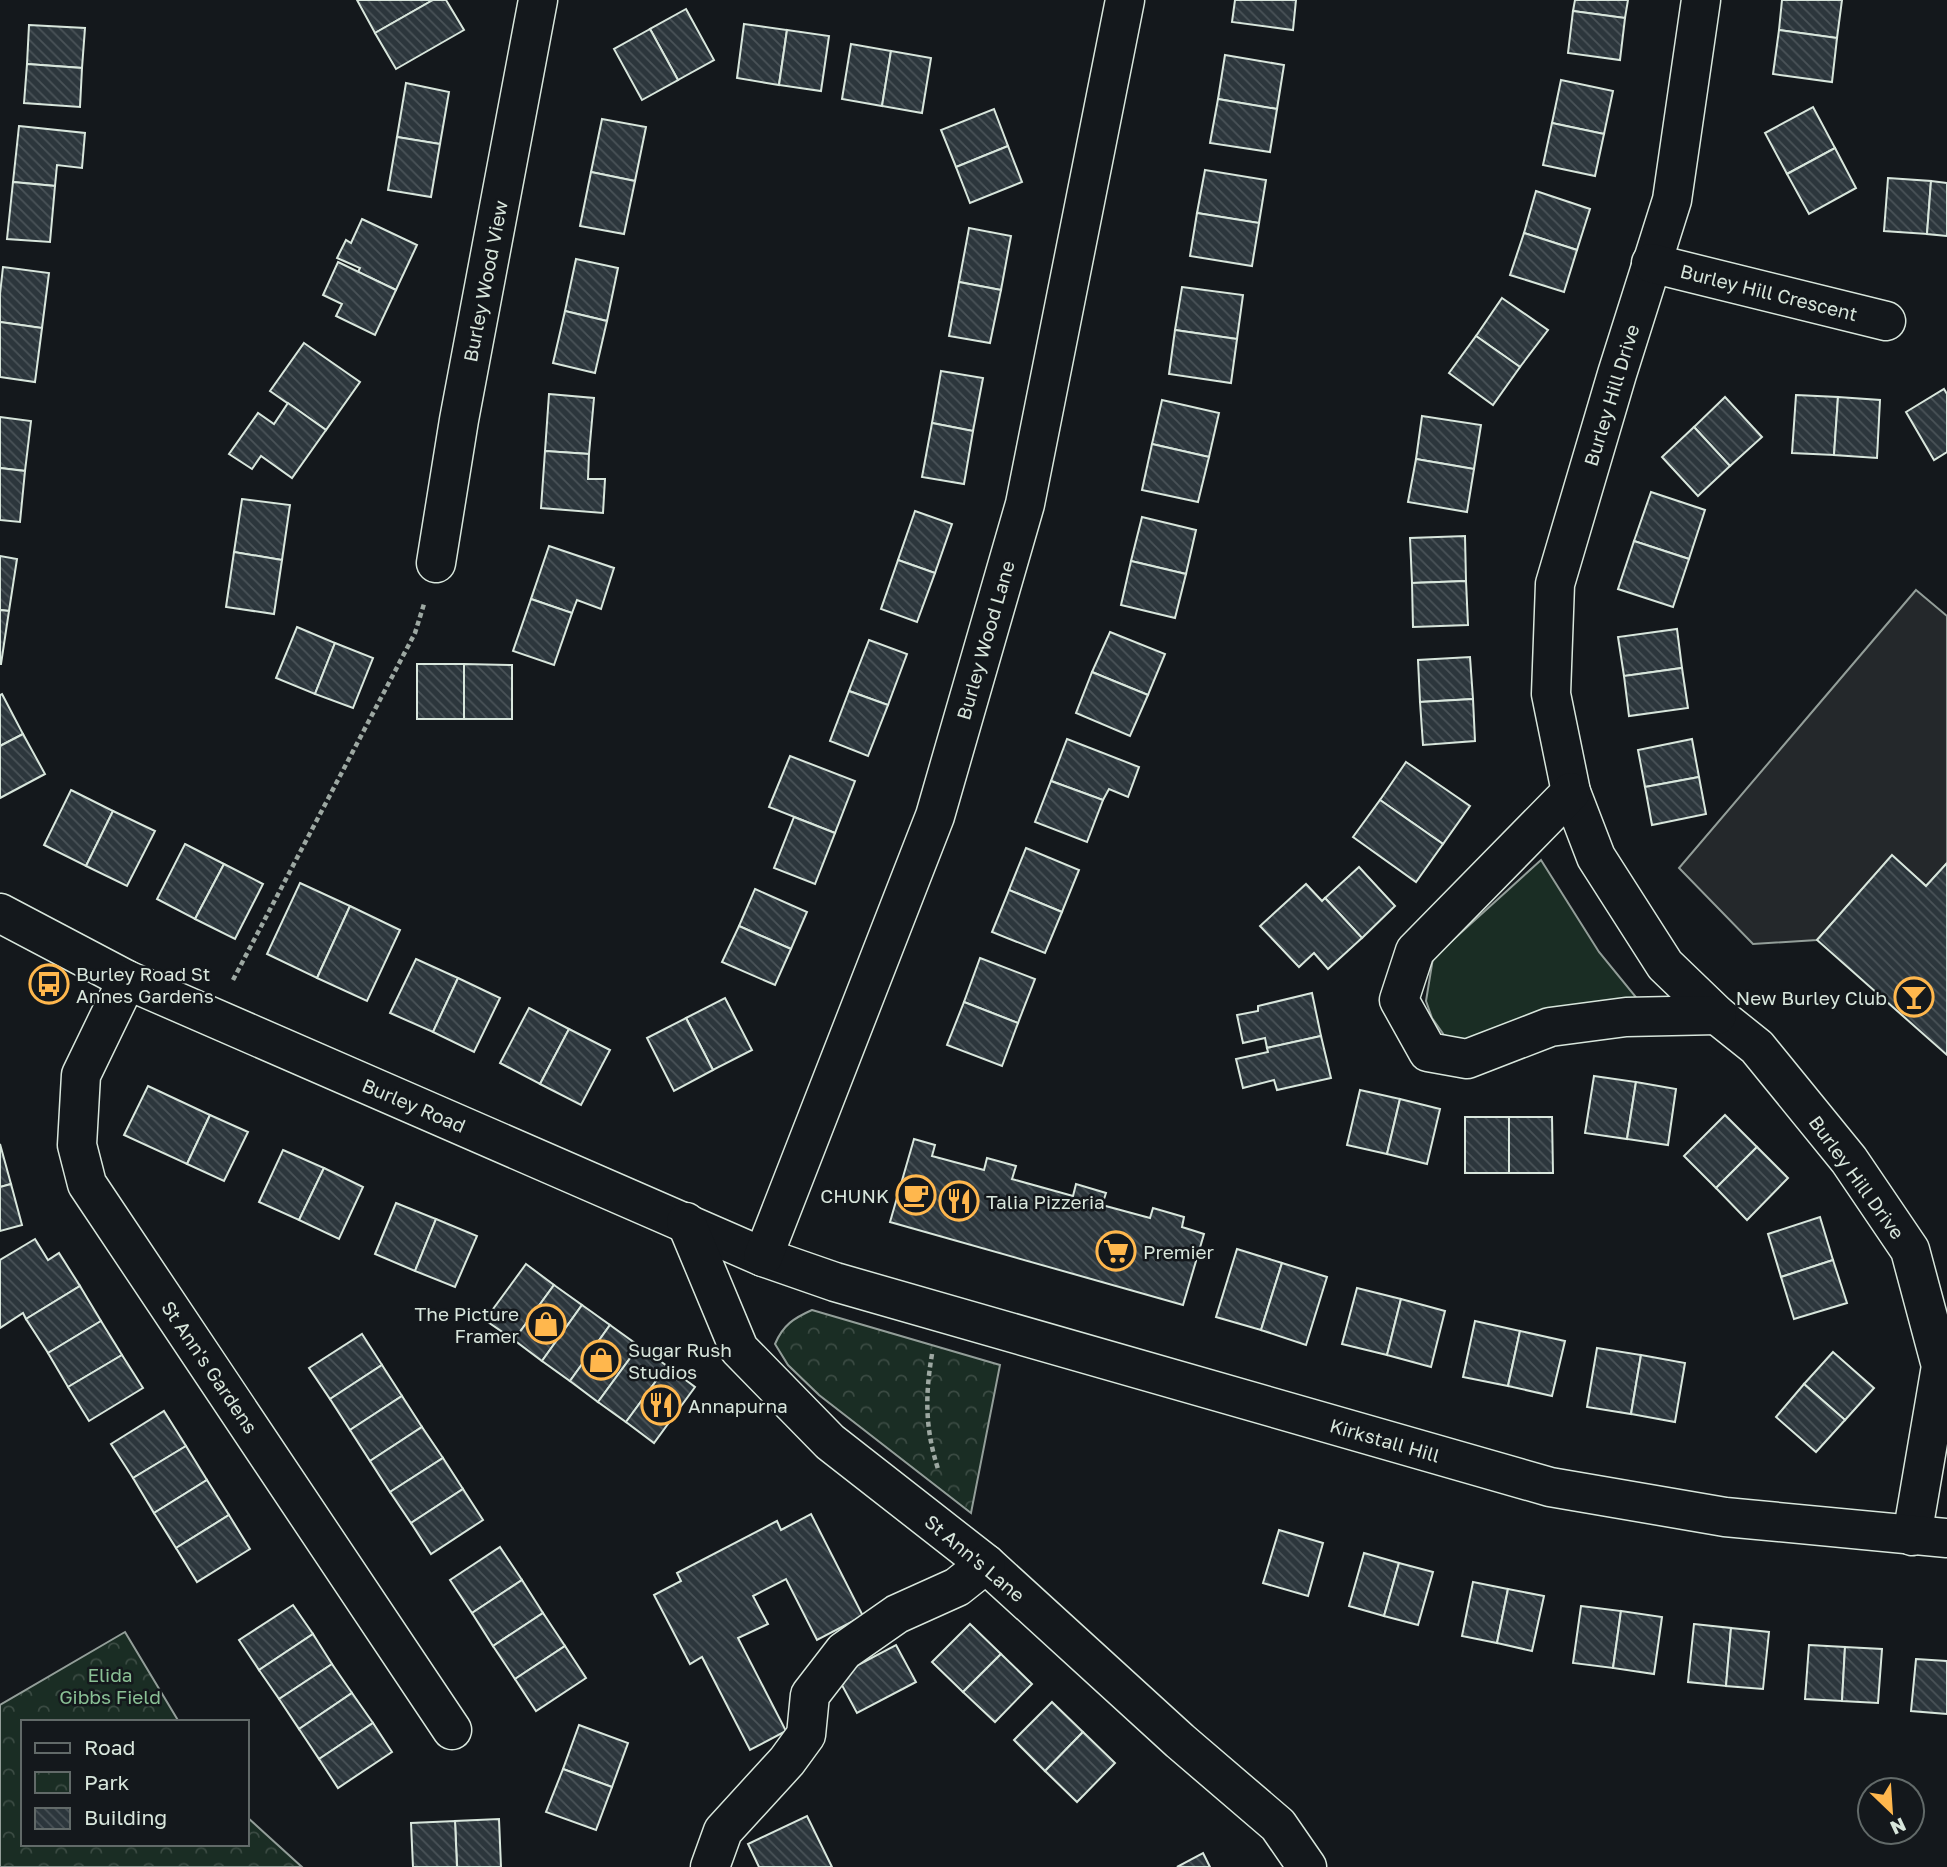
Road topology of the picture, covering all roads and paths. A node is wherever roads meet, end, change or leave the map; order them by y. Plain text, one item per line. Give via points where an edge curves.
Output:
1 (538, 0) edge
2 (1701, 0) edge
3 (1116, 2) edge
4 (1651, 263) junction
5 (1886, 321) dead end
6 (436, 563) joint
7 (1571, 792) junction
8 (0, 913) edge
9 (127, 980) junction
10 (1717, 1015) junction
11 (214, 1018) junction
12 (685, 1222) junction
13 (763, 1257) junction
14 (835, 1282) joint
15 (942, 1312) junction
16 (932, 1522) junction
17 (1930, 1537) edge
18 (986, 1564) junction
19 (453, 1730) dead end
20 (710, 1867) edge
21 (1307, 1867) edge

1 - 6 street, Burley Wood View
2 - 4 street, Burley Hill Drive via 1672,200
3 - 13 street, Burley Wood Lane via 1025,504 935,816
4 - 5 street, Burley Hill Crescent
4 - 7 street, Burley Hill Drive via 1555,584 1551,694
6 - 11 path via 415,633
7 - 10 street, Burley Hill Drive via 1596,857 1665,965
7 - 10 street via 1415,951 1399,1000 1428,1052 1467,1059 1550,1027 1626,1017
8 - 9 street, Burley Road
9 - 11 street, Burley Road
9 - 19 street, St Ann's Gardens via 81,1075 77,1145 88,1184
10 - 17 street, Burley Hill Drive via 1757,1047 1849,1160 1910,1250 1941,1366
11 - 12 street, Burley Road
12 - 13 street, Burley Road
12 - 16 street, St Ann's Lane via 739,1349 830,1442
13 - 14 street, Burley Road
14 - 15 street, Kirkstall Hill
15 - 16 path via 927,1384 927,1418 947,1494
15 - 17 street, Kirkstall Hill via 1550,1487 1725,1517
16 - 18 street, St Ann's Lane
18 - 20 street via 957,1587 897,1615 844,1651 810,1695 806,1735 723,1831
18 - 21 street, St Ann's Lane via 1278,1825

